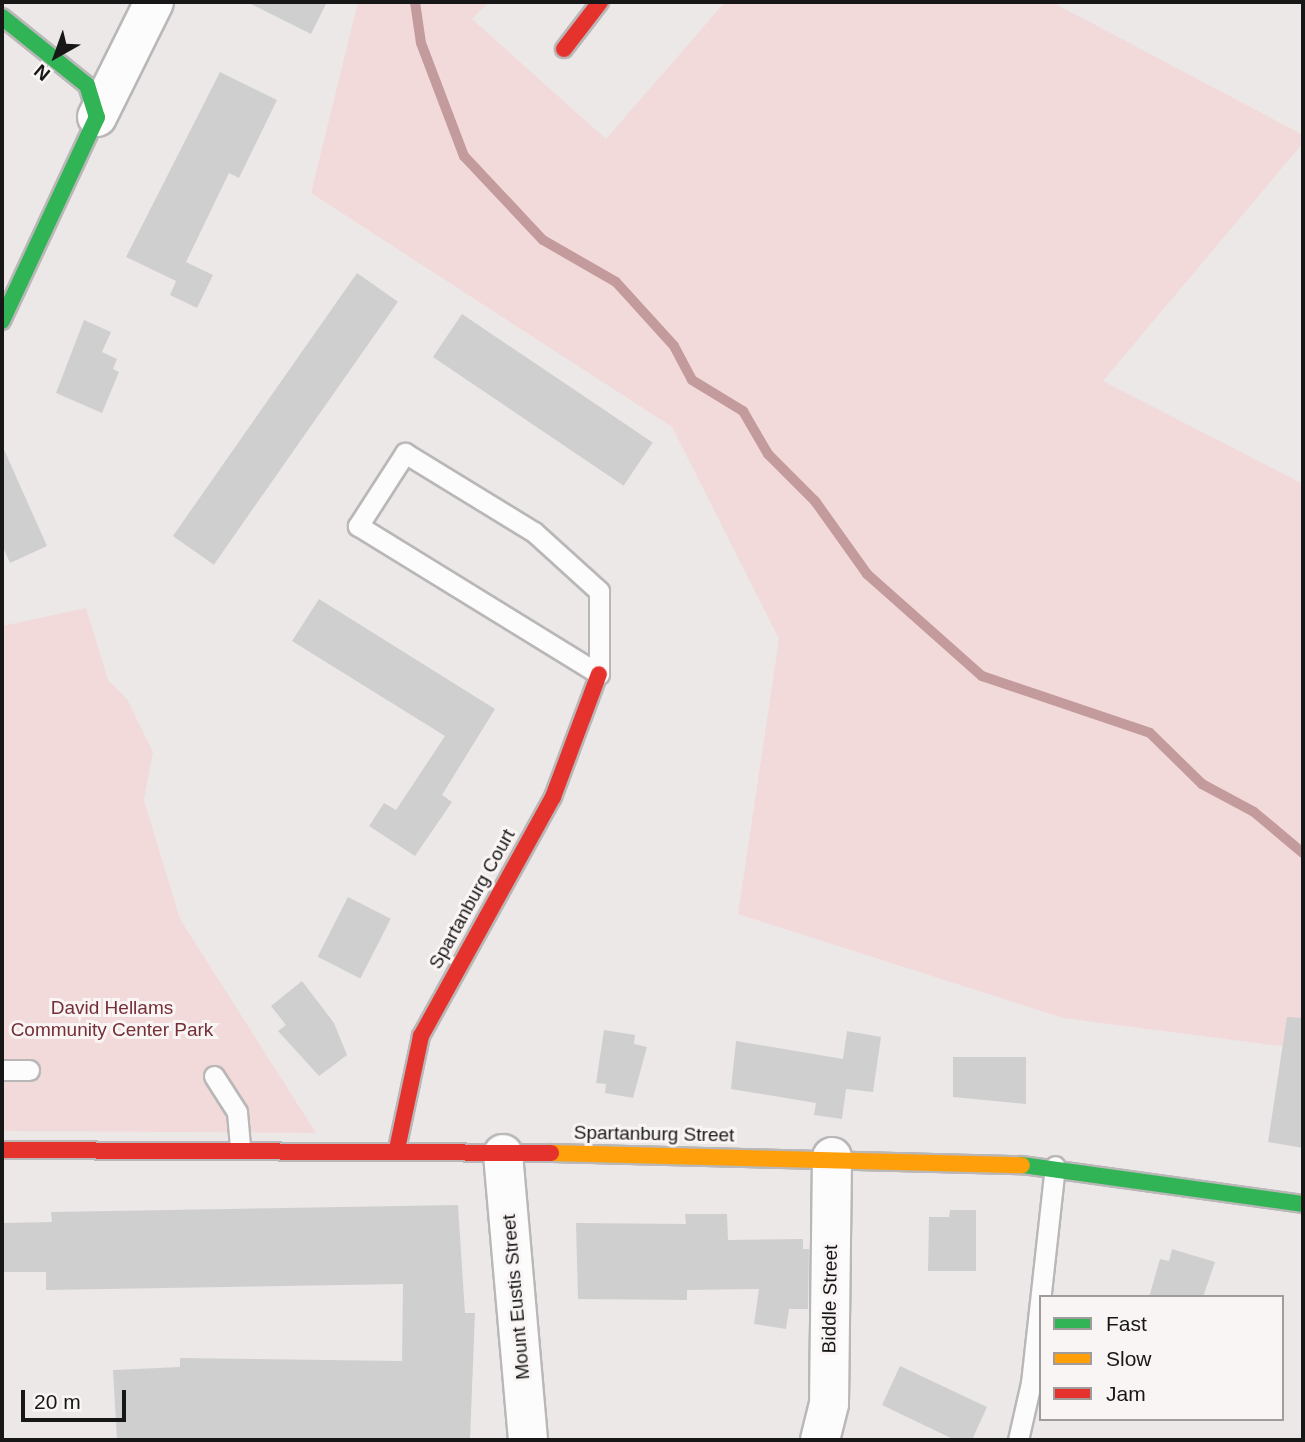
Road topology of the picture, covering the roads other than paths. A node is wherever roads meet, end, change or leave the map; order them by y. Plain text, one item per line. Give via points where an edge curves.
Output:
1 (154, 2) edge
2 (600, 2) edge
3 (2, 17) edge
4 (564, 49) dead end
5 (97, 117) junction
6 (2, 321) edge
7 (599, 674) junction
8 (2, 1070) edge
9 (29, 1070) dead end
10 (214, 1076) dead end
11 (240, 1149) junction
12 (397, 1149) junction
13 (2, 1150) edge
14 (503, 1154) junction
15 (832, 1157) junction
16 (1055, 1166) junction
17 (1303, 1204) edge
18 (1041, 1295) edge
19 (1039, 1311) edge
20 (528, 1440) edge
21 (820, 1440) edge
22 (1018, 1440) edge

1 - 5 street
2 - 4 street
3 - 5 street via 87,85
5 - 6 street
7 - 7 lane via 358,526 405,453 534,531 599,591
7 - 12 street, Spartanburg Court via 553,797 421,1036
8 - 9 lane
10 - 11 lane via 237,1112
11 - 12 street, Spartanburg Street
11 - 13 street, Spartanburg Street
12 - 14 street, Spartanburg Street
14 - 15 street, Spartanburg Street
14 - 20 street, Mount Eustis Street
15 - 16 street, Spartanburg Street
15 - 21 street, Biddle Street via 829,1404
16 - 17 street, Spartanburg Street
16 - 18 lane
19 - 22 lane via 1031,1383

